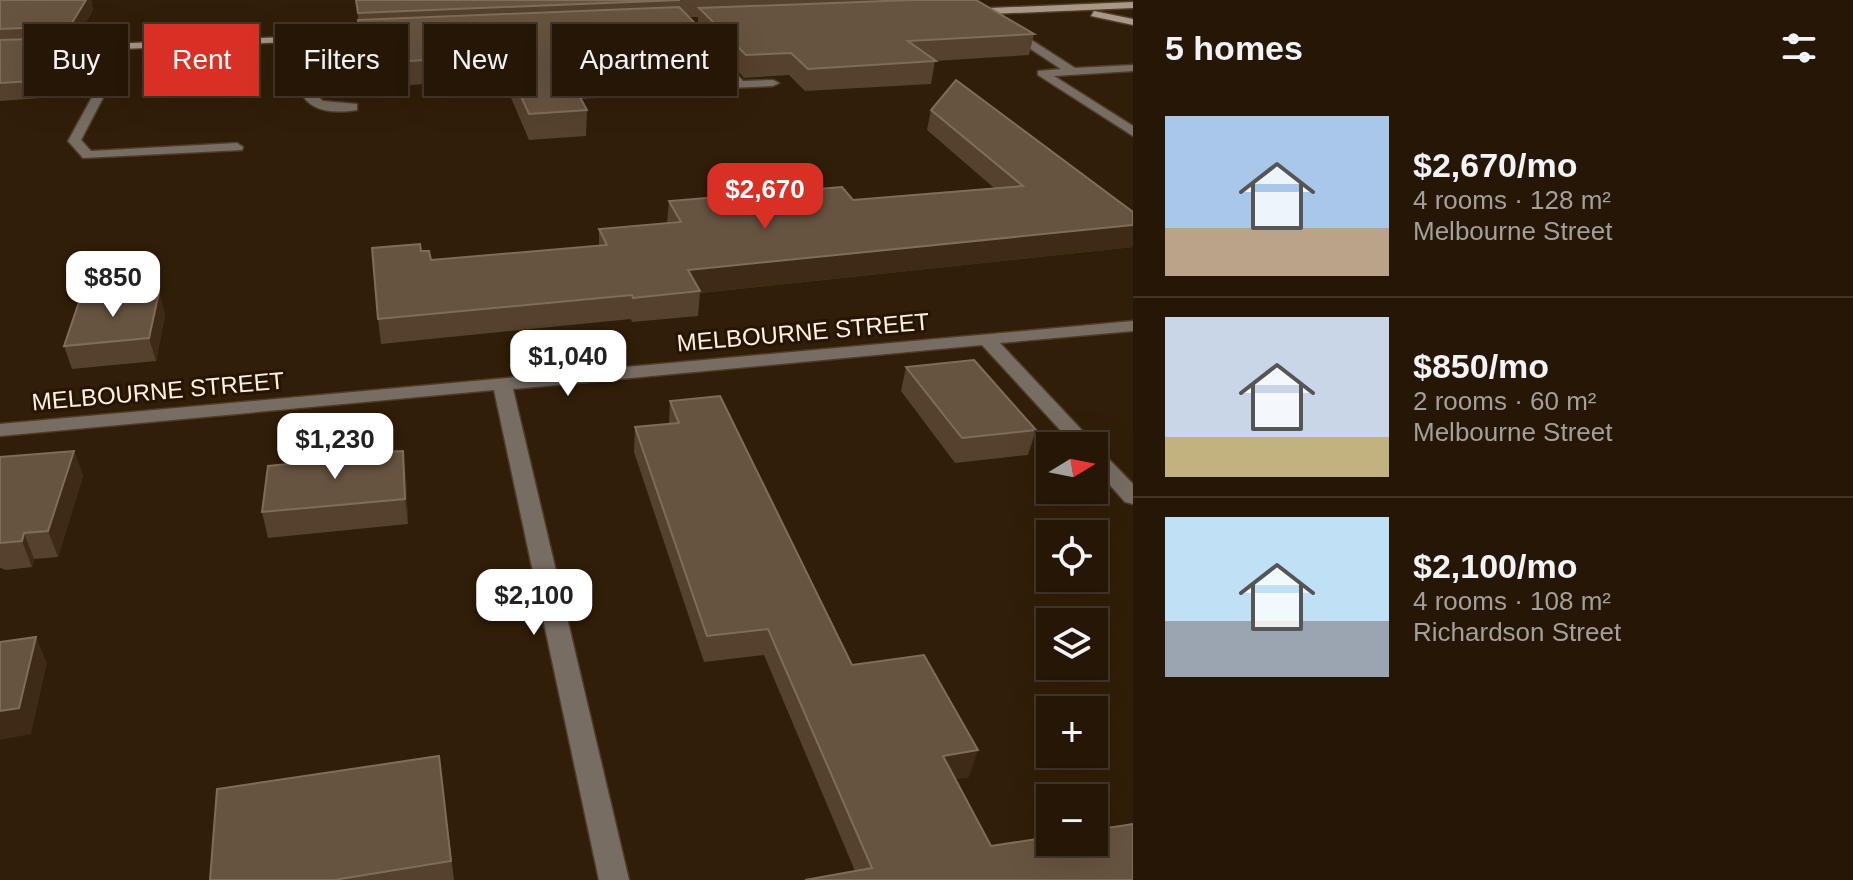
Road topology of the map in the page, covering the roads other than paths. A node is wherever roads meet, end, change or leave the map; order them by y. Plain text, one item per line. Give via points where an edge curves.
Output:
1 (1038, 0) edge
2 (1133, 5) edge
3 (1065, 8) junction
4 (980, 11) junction
5 (951, 13) edge
6 (1133, 22) edge
7 (275, 40) edge
8 (128, 46) edge
9 (24, 50) edge
10 (0, 51) edge
11 (1133, 68) edge
12 (1072, 71) junction
13 (737, 82) edge
14 (773, 83) edge
15 (737, 85) edge
16 (740, 85) junction
17 (98, 96) edge
18 (309, 96) edge
19 (353, 107) dead end
20 (1133, 132) edge
21 (237, 147) dead end
22 (1133, 326) edge
23 (988, 341) junction
24 (502, 383) junction
25 (0, 430) edge
26 (1073, 432) edge
27 (1108, 470) edge
28 (1133, 497) edge
29 (614, 880) edge

1 - 3 main road
2 - 3 main road
3 - 4 main road
3 - 6 main road
4 - 5 main road
4 - 12 street
7 - 8 main road
9 - 10 main road
11 - 12 street
12 - 20 street via 1042,73
13 - 16 street
14 - 16 street
15 - 16 street
17 - 21 street via 74,141 88,155
18 - 19 street via 326,108
22 - 23 street, MELBOURNE STREET
23 - 24 street, MELBOURNE STREET
23 - 26 street
24 - 25 street, MELBOURNE STREET
24 - 29 street
27 - 28 street

